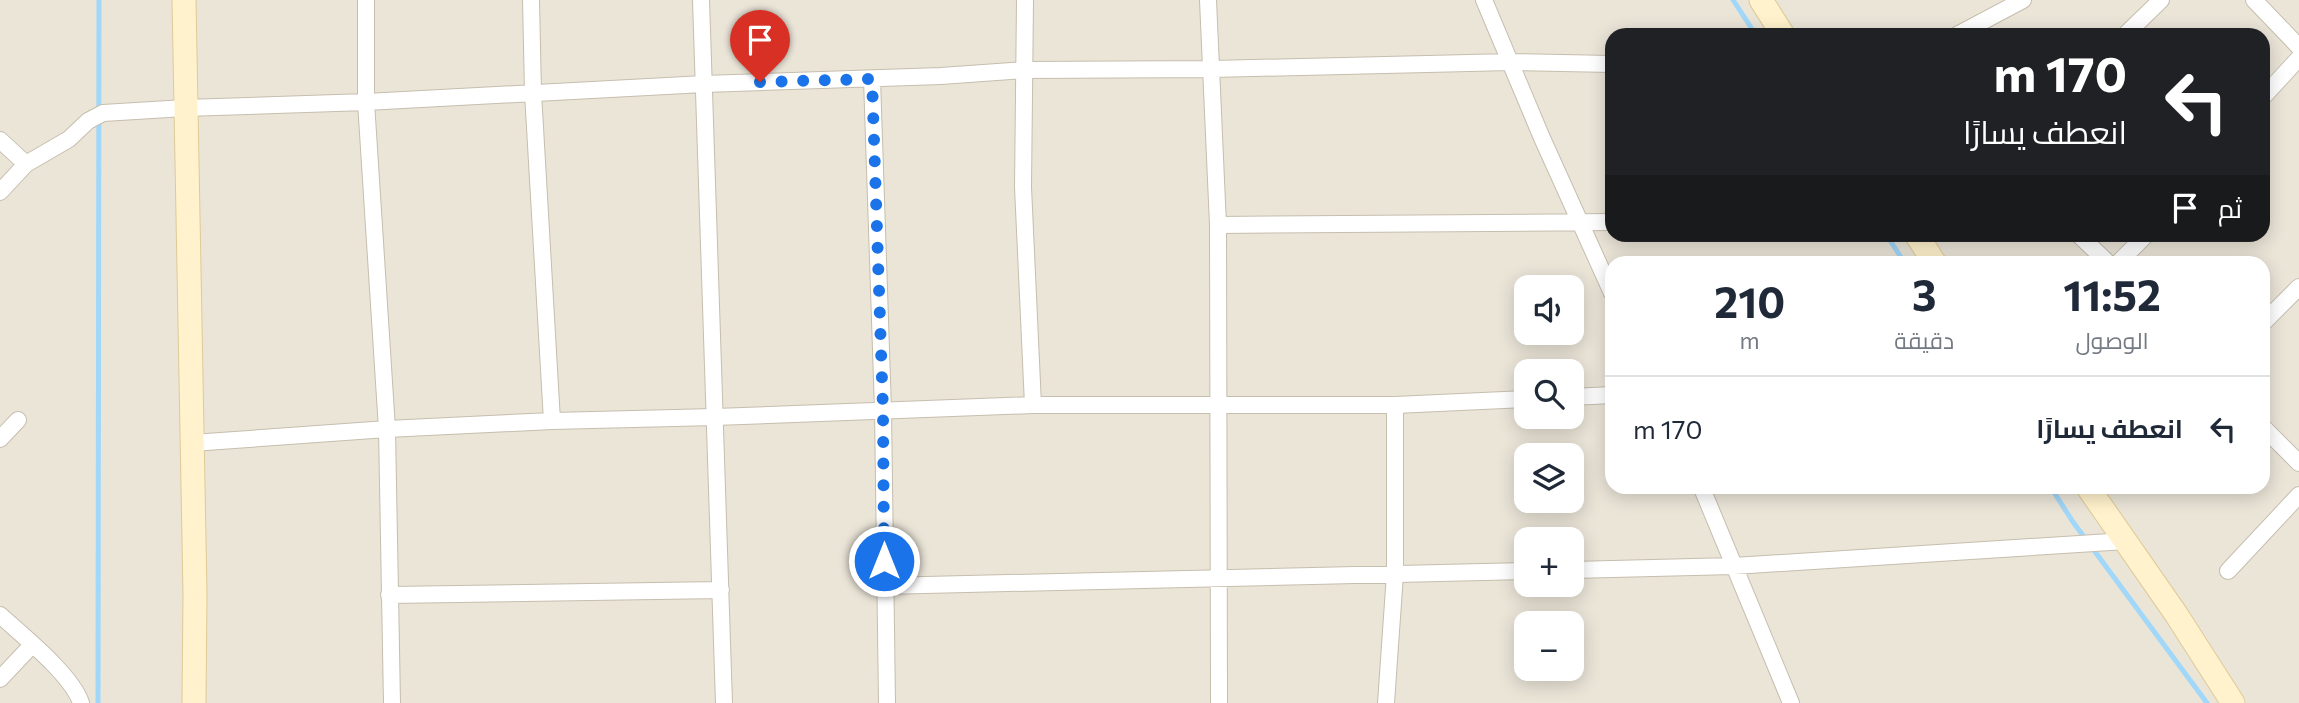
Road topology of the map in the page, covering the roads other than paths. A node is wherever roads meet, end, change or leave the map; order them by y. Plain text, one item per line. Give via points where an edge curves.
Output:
1 (184, 0) edge
2 (366, 0) edge
3 (531, 0) edge
4 (701, 0) edge
5 (1025, 0) edge
6 (1208, 0) edge
7 (1484, 0) edge
8 (1760, 0) edge
9 (2023, 0) edge
10 (2161, 0) edge
11 (2254, 0) edge
12 (1778, 28) edge
13 (1969, 28) edge
14 (2132, 28) edge
15 (2299, 47) edge
16 (2299, 58) edge
17 (1511, 62) junction
18 (1605, 64) edge
19 (1213, 69) junction
20 (1026, 70) junction
21 (872, 79) junction
22 (704, 84) junction
23 (2270, 89) edge
24 (533, 93) junction
25 (366, 102) junction
26 (185, 108) junction
27 (0, 140) edge
28 (26, 164) junction
29 (0, 192) edge
30 (1605, 222) edge
31 (1582, 223) junction
32 (1217, 225) junction
33 (2086, 242) edge
34 (2139, 242) edge
35 (2101, 256) edge
36 (2125, 256) edge
37 (1605, 277) edge
38 (2299, 287) edge
39 (2270, 316) edge
40 (1605, 395) edge
41 (1584, 396) edge
42 (1514, 400) edge
43 (1219, 404) junction
44 (1033, 405) junction
45 (1395, 405) junction
46 (883, 410) junction
47 (715, 417) junction
48 (18, 420) dead end
49 (552, 421) junction
50 (387, 429) junction
51 (2270, 433) edge
52 (0, 439) edge
53 (192, 443) junction
54 (2299, 463) edge
55 (1704, 494) edge
56 (2093, 494) edge
57 (2299, 495) edge
58 (2126, 541) junction
59 (1734, 566) junction
60 (1584, 570) edge
61 (1514, 571) edge
62 (2228, 571) dead end
63 (1395, 574) junction
64 (1217, 578) junction
65 (884, 586) junction
66 (721, 590) junction
67 (389, 596) junction
68 (0, 615) edge
69 (32, 645) junction
70 (0, 679) edge
71 (81, 703) edge
72 (194, 703) edge
73 (393, 703) edge
74 (724, 703) edge
75 (887, 703) edge
76 (1219, 703) edge
77 (1386, 703) edge
78 (1791, 703) edge
79 (2233, 703) edge

1 - 26 main road
2 - 25 street
3 - 24 street
4 - 22 street
5 - 20 street
6 - 19 street
7 - 17 street
8 - 12 main road
9 - 13 street
10 - 14 street
11 - 15 street
16 - 23 street
17 - 18 street
17 - 19 street
17 - 31 street
19 - 20 street
19 - 32 street
20 - 21 street
20 - 44 street via 1023,187
21 - 22 street
21 - 46 street
22 - 24 street
22 - 47 street
24 - 25 street
24 - 49 street
25 - 26 street
25 - 50 street
26 - 28 street via 103,113
26 - 53 main road
27 - 28 street
28 - 29 street
30 - 31 street
31 - 32 street
31 - 37 street
32 - 43 street
33 - 35 street
34 - 36 street
38 - 39 street
40 - 41 street
42 - 45 street
43 - 44 street
43 - 45 street
43 - 64 street
44 - 46 street
45 - 63 street
46 - 47 street
46 - 65 street
47 - 49 street
47 - 66 street
48 - 52 street
49 - 50 street
50 - 53 street
50 - 67 street
51 - 54 street
53 - 72 main road
55 - 59 street
56 - 58 main road
57 - 62 street
58 - 59 street
58 - 79 main road
59 - 60 street
59 - 78 street
61 - 63 street
63 - 64 street
63 - 77 street
64 - 65 street
64 - 76 street
65 - 75 street
66 - 67 street
66 - 74 street
67 - 73 street
68 - 69 street
69 - 70 street
69 - 71 street via 59,671

